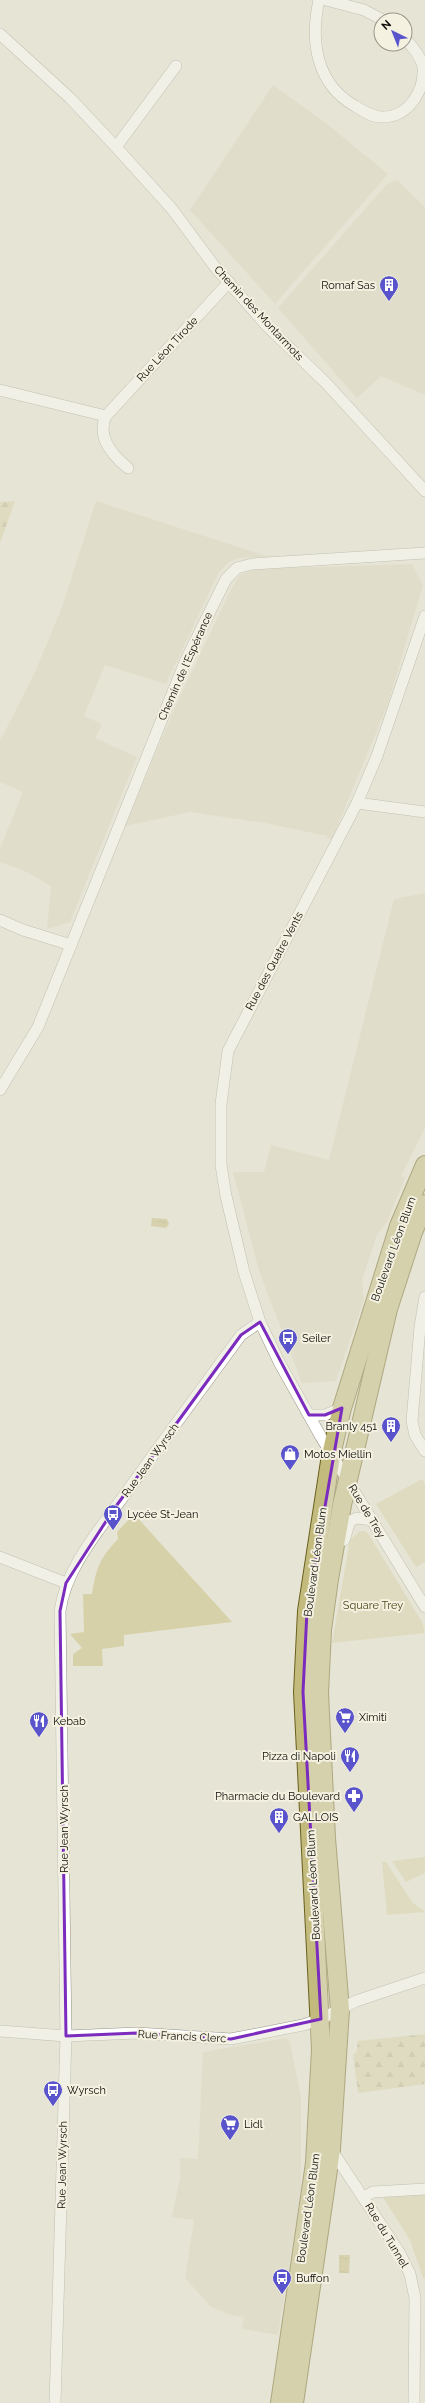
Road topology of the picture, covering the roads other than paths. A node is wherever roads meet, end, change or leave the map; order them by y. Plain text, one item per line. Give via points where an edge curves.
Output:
1 (319, 0) edge
2 (326, 0) edge
3 (373, 14) edge
4 (0, 34) edge
5 (413, 49) edge
6 (176, 66) dead end
7 (116, 146) junction
8 (229, 282) junction
9 (0, 390) edge
10 (106, 416) junction
11 (128, 468) dead end
12 (425, 491) edge
13 (425, 553) edge
14 (425, 616) edge
15 (357, 803) junction
16 (425, 812) edge
17 (0, 920) edge
18 (71, 945) junction
19 (0, 1090) edge
20 (425, 1165) edge
21 (425, 1204) edge
22 (425, 1297) edge
23 (260, 1322) junction
24 (342, 1408) junction
25 (309, 1415) junction
26 (425, 1451) edge
27 (332, 1455) junction
28 (348, 1480) junction
29 (373, 1520) junction
30 (0, 1557) edge
31 (66, 1583) junction
32 (424, 1602) edge
33 (322, 1630) junction
34 (425, 1978) edge
35 (340, 2010) junction
36 (321, 2019) junction
37 (0, 2031) edge
38 (66, 2036) junction
39 (331, 2149) junction
40 (425, 2189) edge
41 (364, 2197) junction
42 (419, 2286) edge
43 (55, 2403) edge
44 (280, 2403) edge
45 (294, 2403) edge
46 (414, 2403) edge

1 - 5 street via 315,16 315,47 318,60 334,91 366,113 382,118 405,110 423,89 424,67
2 - 3 street
4 - 7 street, Chemin des Montarmots via 70,98
6 - 7 street
7 - 8 street, Chemin des Montarmots via 172,209 198,248
8 - 10 street, Rue Léon Tirode
8 - 12 street, Chemin des Montarmots via 267,326 326,383
9 - 10 street
10 - 11 street via 103,422 106,444
13 - 18 street, Chemin de l'Espérance via 252,564 237,568 226,579 185,662
14 - 15 street, Rue des Quatre Vents via 377,756
15 - 16 street
15 - 23 street, Rue des Quatre Vents via 228,1051 221,1104 221,1165 244,1272
17 - 18 street
18 - 19 street, Chemin de l'Espérance via 38,1027
20 - 24 main road, Boulevard Léon Blum via 399,1226
21 - 28 main road, Boulevard Léon Blum via 413,1232 388,1309
22 - 26 street via 412,1421 415,1435
23 - 25 street, Rue de Trey
23 - 31 street, Rue Jean Wyrsch via 241,1335 114,1509
24 - 25 street via 325,1415
24 - 27 main road, Boulevard Léon Blum
25 - 27 street, Rue de Trey
27 - 28 street, Rue de Trey
27 - 36 main road, Boulevard Léon Blum via 307,1611 303,1692
28 - 29 street, Rue de Trey
28 - 33 main road, Boulevard Léon Blum via 328,1579
29 - 32 street, Rue de Trey
29 - 33 street, Boulevard Léon Blum via 357,1518 350,1521 347,1526
30 - 31 street
31 - 38 street, Rue Jean Wyrsch via 60,1611
33 - 35 main road, Boulevard Léon Blum via 319,1693 326,1838
34 - 35 street, Rue Francis Clerc via 356,2001
35 - 36 street, Rue Francis Clerc
35 - 39 main road, Boulevard Léon Blum
36 - 38 street, Rue Francis Clerc via 263,2034 231,2039 137,2033
36 - 44 main road, Boulevard Léon Blum via 315,2163
37 - 38 street, Rue Francis Clerc
38 - 43 street, Rue Jean Wyrsch
39 - 41 street, Rue du Tunnel
39 - 45 main road, Boulevard Léon Blum
40 - 41 street via 373,2192
41 - 42 street, Rue du Tunnel
42 - 46 street, Rue du Tunnel

